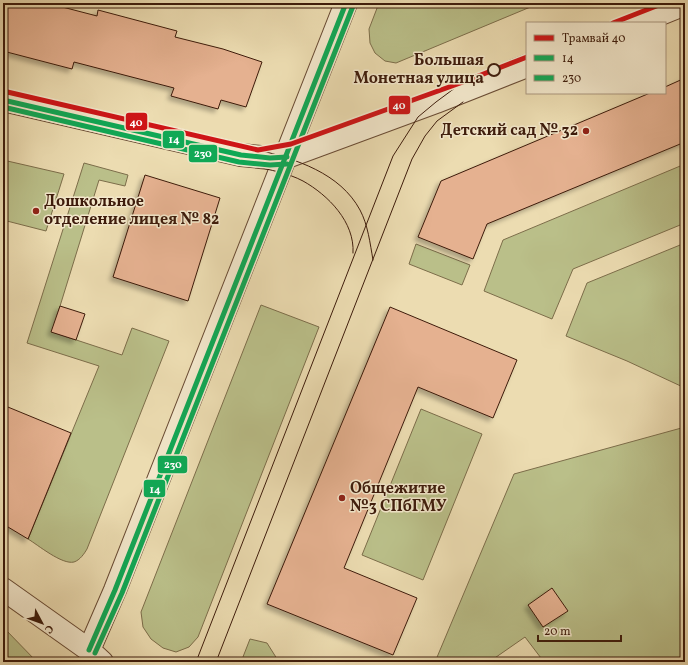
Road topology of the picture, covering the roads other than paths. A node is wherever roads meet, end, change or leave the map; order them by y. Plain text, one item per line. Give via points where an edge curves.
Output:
1 (346, 3) edge
2 (685, 4) edge
3 (640, 22) edge
4 (526, 66) edge
5 (3, 100) edge
6 (287, 156) junction
7 (3, 589) edge
8 (95, 658) edge

1 - 6 street
2 - 3 street
4 - 6 street
5 - 6 street via 241,155 270,158
6 - 8 street via 118,583
7 - 8 street

